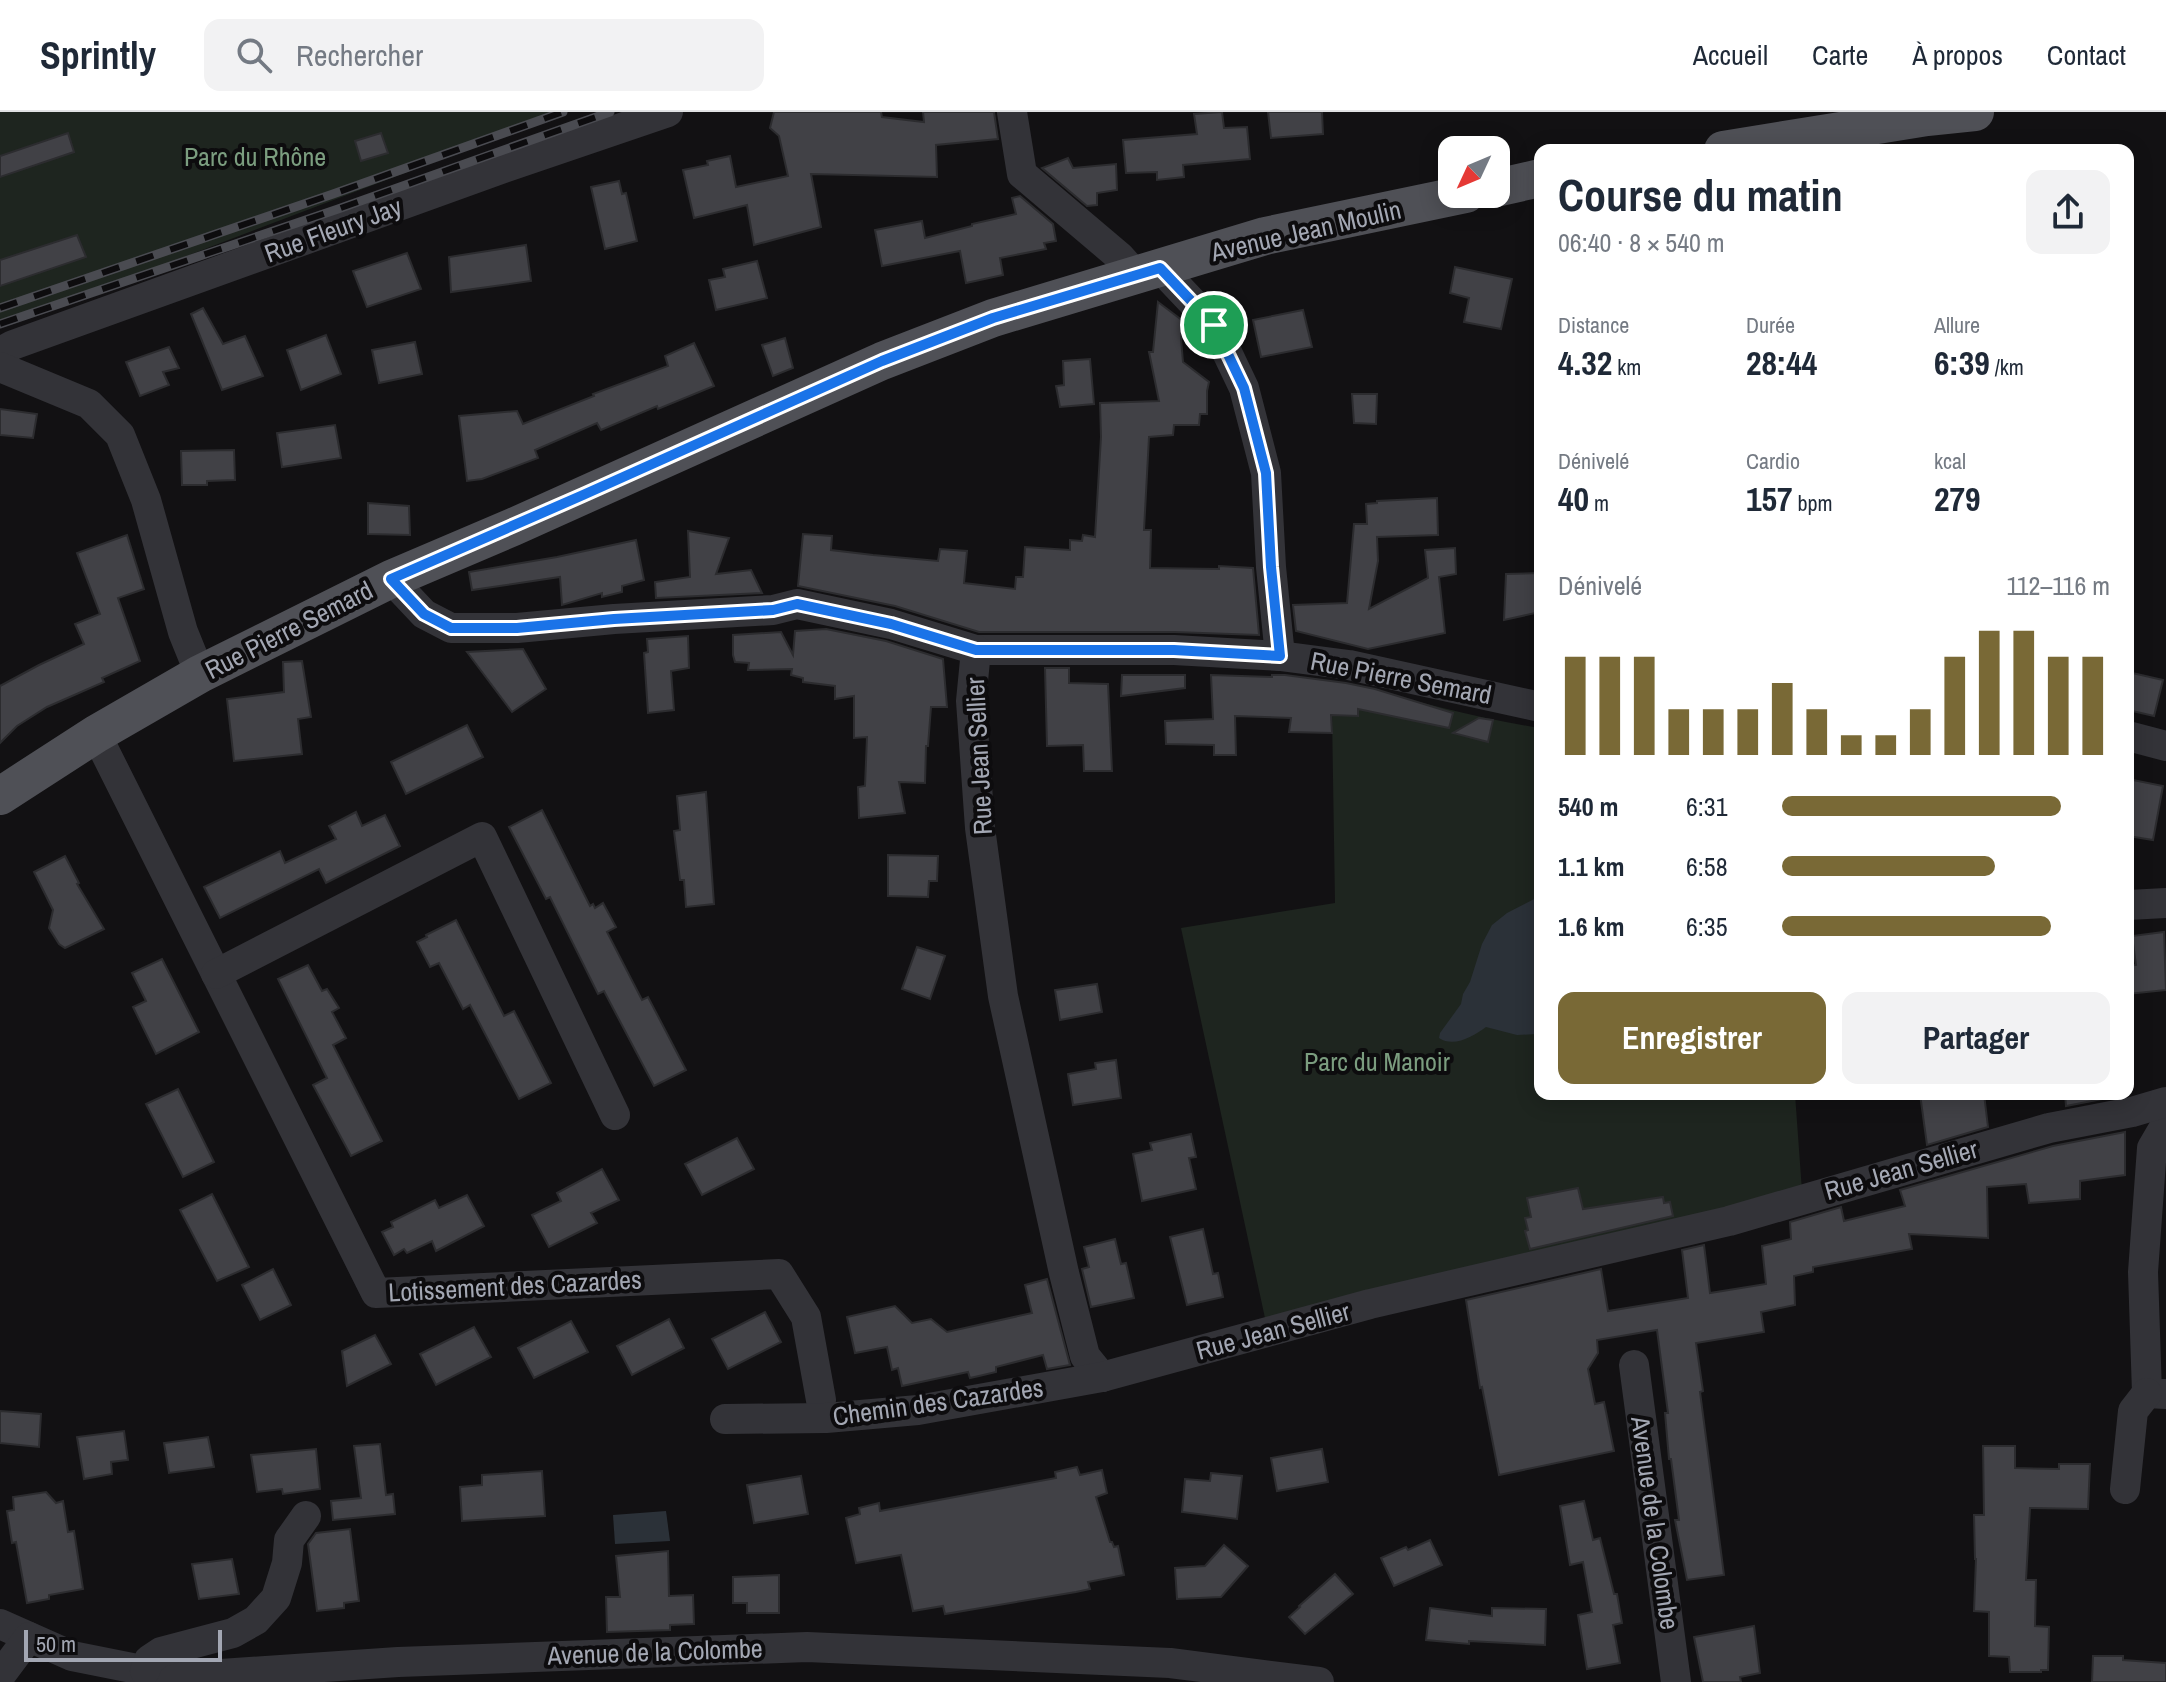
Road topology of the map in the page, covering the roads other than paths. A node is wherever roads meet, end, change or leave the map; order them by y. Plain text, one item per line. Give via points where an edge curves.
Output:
1 (668, 112) edge
2 (1012, 112) edge
3 (1975, 112) edge
4 (1760, 144) edge
5 (1534, 179) edge
6 (1510, 185) edge
7 (1438, 200) edge
8 (1148, 272) junction
9 (0, 352) edge
10 (0, 367) edge
11 (391, 579) junction
12 (976, 650) junction
13 (1280, 656) junction
14 (200, 674) junction
15 (1534, 706) edge
16 (96, 734) junction
17 (2134, 738) edge
18 (2166, 746) edge
19 (0, 796) edge
20 (2166, 903) edge
21 (2134, 905) edge
22 (216, 974) junction
23 (2166, 1102) edge
24 (615, 1115) dead end
25 (2166, 1124) edge
26 (1634, 1365) dead end
27 (1102, 1377) junction
28 (2156, 1393) edge
29 (821, 1400) dead end
30 (725, 1419) dead end
31 (2125, 1489) dead end
32 (306, 1516) dead end
33 (0, 1624) edge
34 (29, 1637) junction
35 (145, 1671) junction
36 (0, 1676) edge
37 (1319, 1682) edge
38 (1676, 1682) edge

1 - 9 street, Rue Fleury Jay
2 - 8 street via 1022,174 1120,257
3 - 4 main road
5 - 6 main road
7 - 8 main road, Avenue Jean Moulin via 1265,236
8 - 11 main road, Avenue Jean Moulin via 993,318 882,361
8 - 13 street via 1214,325 1244,388 1266,473
10 - 14 street via 89,404 120,435 146,500
11 - 12 street, Rue Pierre Semard via 424,614 451,628 517,628 797,604 891,624
11 - 14 main road, Rue Pierre Semard
12 - 13 street, Rue Pierre Semard
12 - 27 street, Rue Jean Sellier via 971,701 980,828 1003,996 1085,1356
13 - 15 street, Rue Pierre Semard via 1349,665
14 - 16 main road, Rue Pierre Semard
16 - 19 main road, Rue Pierre Semard
16 - 22 street, Lotissement des Cazardes
17 - 18 street
20 - 21 street
22 - 24 street via 482,837
22 - 29 street, Lotissement des Cazardes via 376,1293 779,1274 806,1317
23 - 27 street, Rue Jean Sellier via 2049,1128 1729,1221 1370,1304
25 - 28 street via 2152,1148 2143,1272
26 - 38 street, Avenue de la Colombe
27 - 30 street, Chemin des Cazardes via 918,1410
28 - 31 street via 2133,1411
32 - 35 street via 289,1540 276,1598 256,1620 233,1633 161,1652 149,1660
33 - 34 street, Avenue de la Colombe
34 - 35 street, Avenue de la Colombe via 72,1656
34 - 36 street
35 - 37 street, Avenue de la Colombe via 177,1677 807,1647 1170,1663

